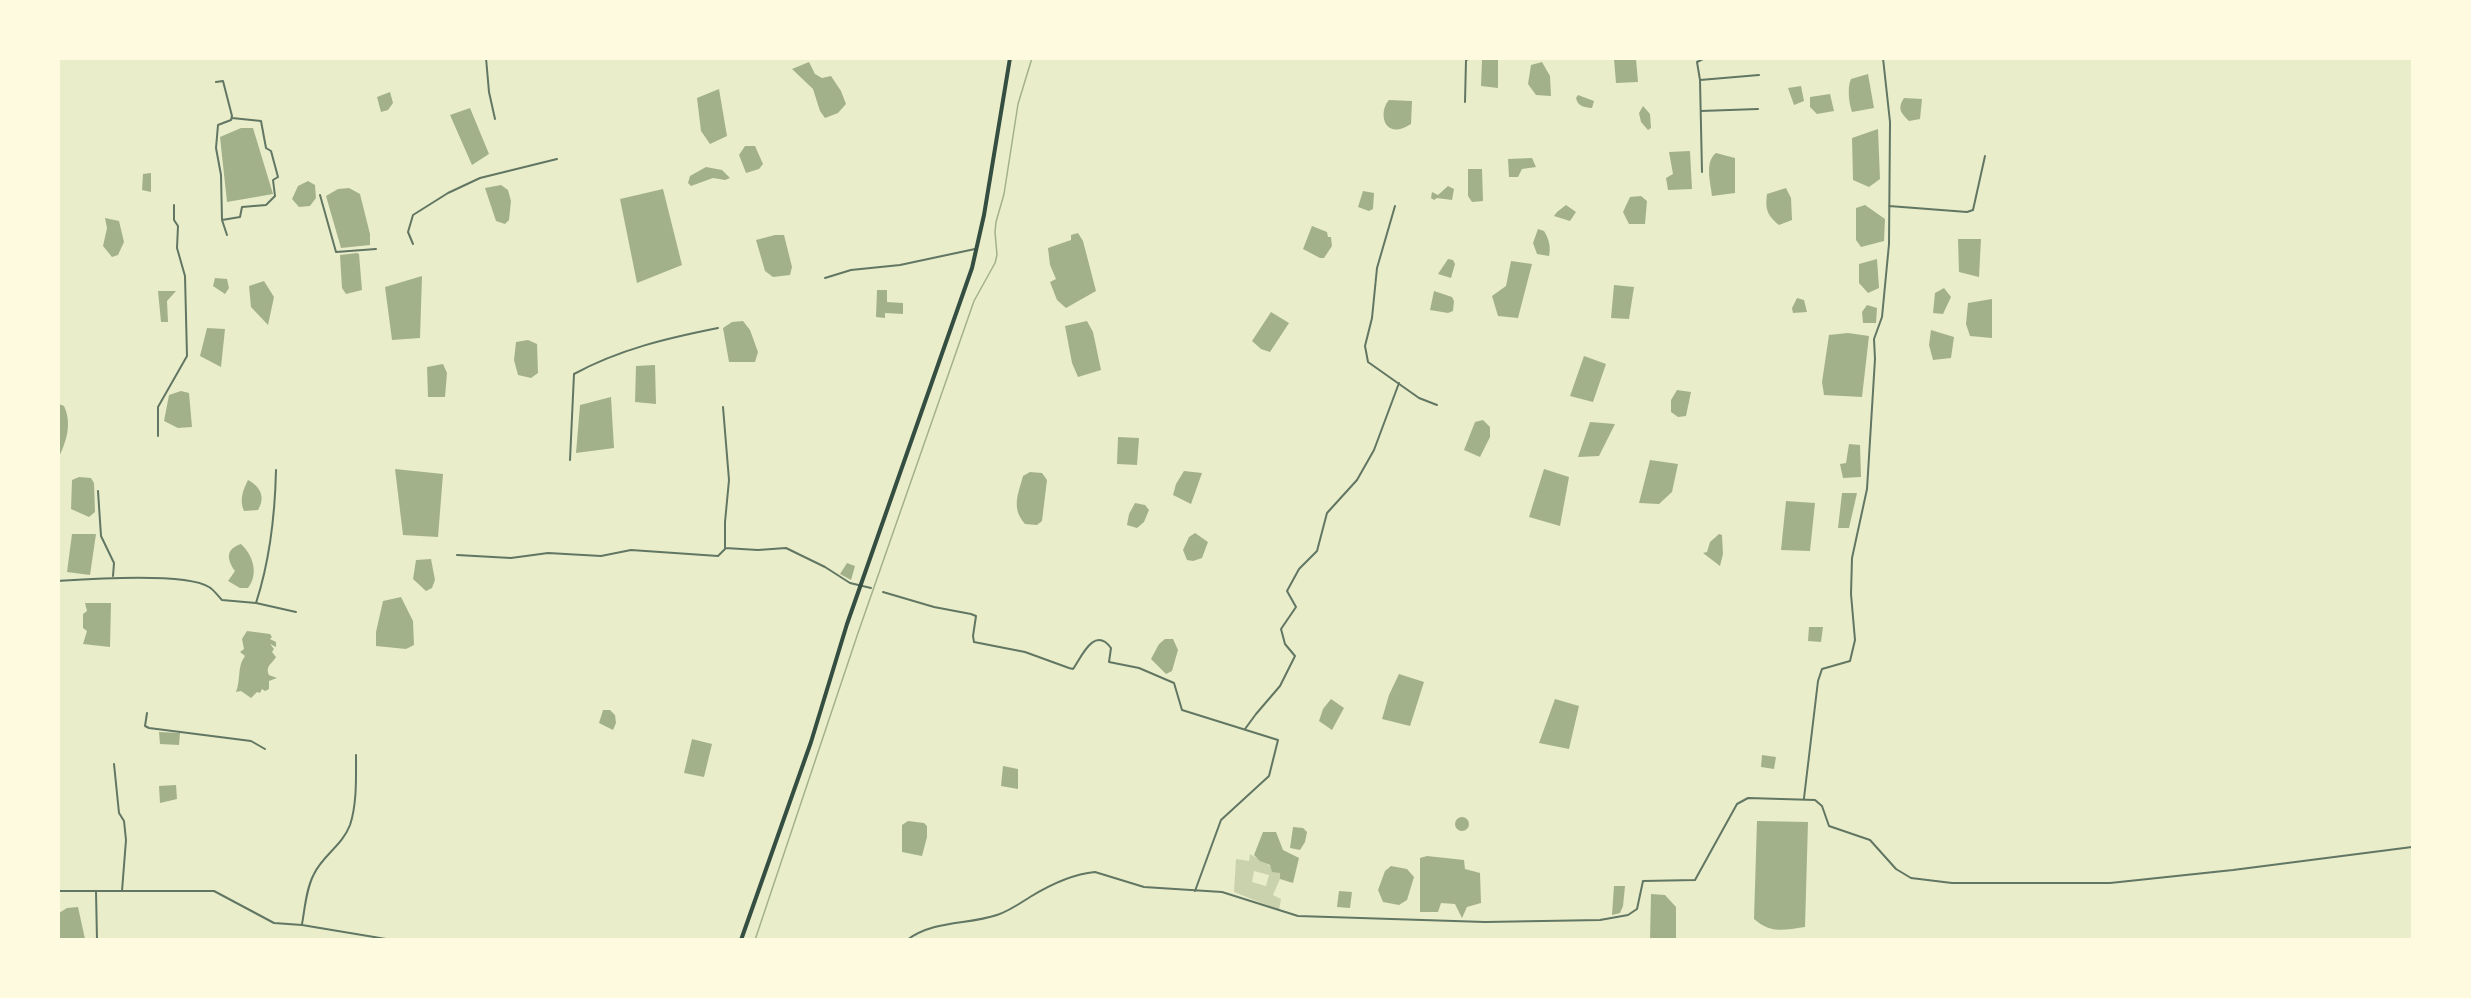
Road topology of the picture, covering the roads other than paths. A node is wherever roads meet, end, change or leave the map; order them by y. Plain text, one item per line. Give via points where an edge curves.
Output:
1 (486, 58) edge
2 (1010, 58) edge
3 (1471, 58) edge
4 (1705, 58) edge
5 (1883, 58) edge
6 (1759, 75) dead end
7 (1700, 80) junction
8 (216, 82) dead end
9 (1465, 102) dead end
10 (1758, 110) dead end
11 (1701, 111) junction
12 (232, 118) junction
13 (495, 119) dead end
14 (1985, 156) dead end
15 (557, 159) dead end
16 (1702, 172) dead end
17 (320, 195) dead end
18 (174, 205) dead end
19 (1395, 206) dead end
20 (1889, 206) junction
21 (222, 220) junction
22 (227, 235) dead end
23 (413, 244) dead end
24 (977, 248) junction
25 (376, 249) dead end
26 (825, 278) dead end
27 (718, 328) dead end
28 (1399, 383) junction
29 (1437, 405) dead end
30 (723, 407) dead end
31 (158, 436) dead end
32 (570, 460) dead end
33 (276, 471) dead end
34 (98, 491) dead end
35 (725, 548) junction
36 (457, 555) dead end
37 (113, 576) junction
38 (58, 581) edge
39 (861, 587) junction
40 (871, 588) dead end
41 (883, 592) dead end
42 (256, 603) junction
43 (296, 612) dead end
44 (147, 713) dead end
45 (1245, 729) junction
46 (265, 749) dead end
47 (356, 755) dead end
48 (114, 764) dead end
49 (1804, 798) junction
50 (2412, 847) edge
51 (58, 891) edge
52 (96, 891) junction
53 (122, 891) junction
54 (1195, 891) junction
55 (302, 925) junction
56 (97, 939) edge
57 (392, 939) edge
58 (741, 939) edge
59 (907, 939) edge

1 - 13 street
2 - 24 highway
3 - 9 street via 1466,60
4 - 7 street via 1697,62
5 - 20 street via 1890,122
6 - 7 street
7 - 11 street
8 - 12 street via 223,81
10 - 11 street
11 - 16 street
12 - 21 street via 218,125
12 - 21 street via 261,122 278,177 273,180 275,196 266,205 242,207 240,217
14 - 20 street via 1973,210
15 - 23 street via 480,178 448,193 413,215 408,232
17 - 25 street via 336,252
18 - 31 street via 177,248 185,276 187,356 158,407
19 - 28 street via 1377,268 1365,346 1368,362
20 - 49 street via 1887,275 1882,317 1874,339 1867,489 1852,558 1855,640 1850,661 1822,669 1818,681
21 - 22 street
24 - 26 street
24 - 39 highway
27 - 32 street via 659,340 601,359 574,374
28 - 29 street
28 - 45 street via 1374,450 1357,480 1328,513 1317,551 1299,569 1287,591 1296,607 1281,629 1285,644 1295,656 1280,686
30 - 35 street via 729,480
33 - 42 street via 275,515 266,573
34 - 37 street via 101,536 114,563
35 - 36 street via 717,556 631,550 601,556
35 - 39 street via 786,548
37 - 38 street
37 - 42 street via 183,581 208,586 222,600
39 - 40 street
39 - 58 highway
41 - 45 street via 976,616 974,642 1025,652 1072,669 1089,643 1103,641 1111,648 1109,662 1139,668 1174,683 1182,710
42 - 43 street
44 - 46 street via 145,726 149,728 251,741
45 - 54 street via 1278,740 1269,776 1221,820
47 - 55 street via 349,827 339,845 313,874
48 - 53 street via 126,840
49 - 50 street via 1819,802 1829,826 1870,840 1905,875 1952,883 2110,883
49 - 54 street via 1741,800 1695,880 1643,881 1637,909 1615,918 1485,922 1298,916 1232,894
51 - 52 street
52 - 53 street
52 - 56 street
53 - 55 street via 214,891 274,923
54 - 59 street via 1144,886 1086,873 1050,886 997,915 954,922
55 - 57 street

